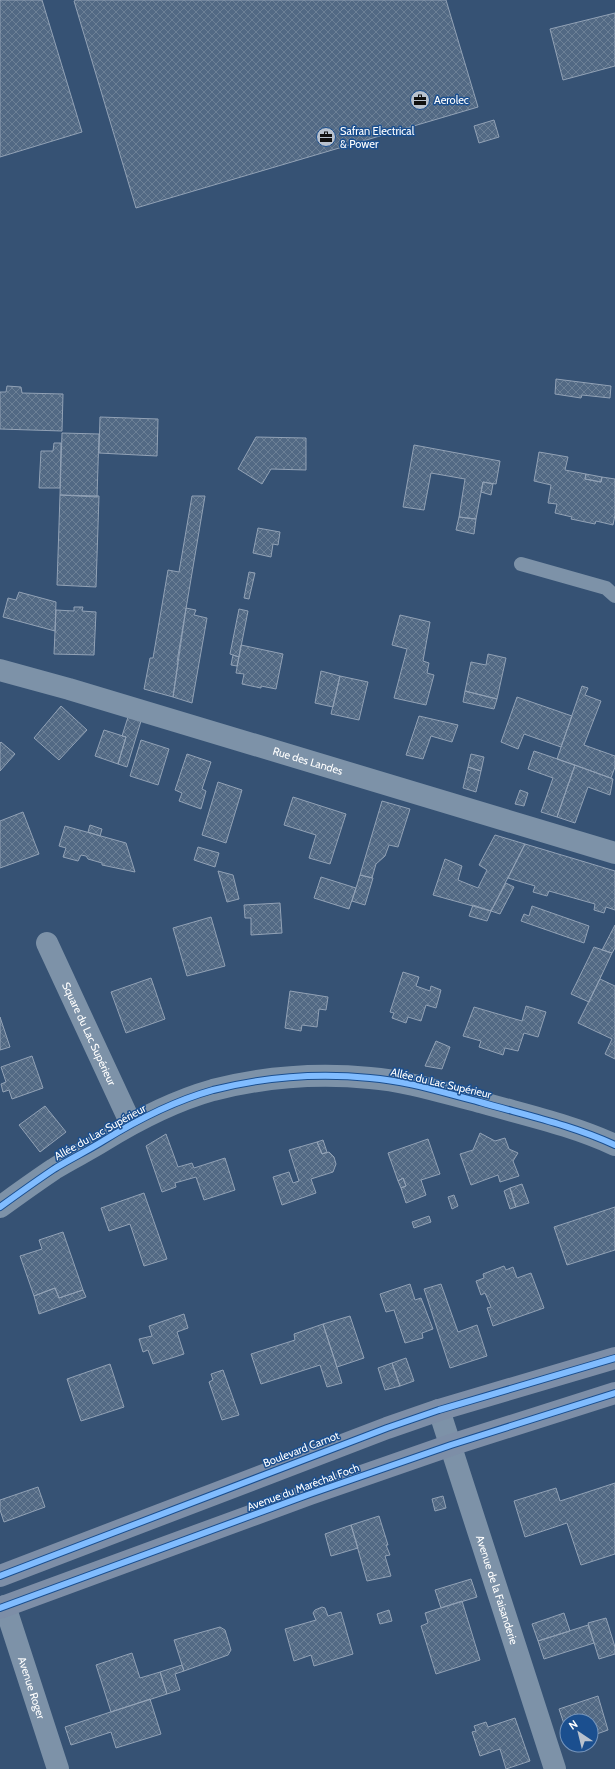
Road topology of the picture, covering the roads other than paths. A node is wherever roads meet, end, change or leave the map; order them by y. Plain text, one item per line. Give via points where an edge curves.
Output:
1 (521, 564) dead end
2 (615, 596) edge
3 (0, 670) edge
4 (614, 849) edge
5 (48, 943) dead end
6 (132, 1124) junction
7 (615, 1145) edge
8 (0, 1207) edge
9 (615, 1358) edge
10 (615, 1393) edge
11 (439, 1410) junction
12 (451, 1445) junction
13 (0, 1576) edge
14 (2, 1601) edge
15 (58, 1769) edge
16 (555, 1769) edge

1 - 2 lane via 606,588
3 - 4 street, Rue des Landes
5 - 6 street, Square du Lac Supérieur
6 - 7 street, Allée du Lac Supérieur via 212,1090 256,1081 337,1076 372,1078 418,1086 542,1119
6 - 8 street, Allée du Lac Supérieur via 55,1168
9 - 11 main road, Boulevard Carnot
10 - 12 main road, Avenue du Maréchal Foch
11 - 12 street, Avenue de la Faisanderie
11 - 13 main road, Boulevard Carnot via 295,1462
12 - 14 main road, Avenue du Maréchal Foch
12 - 16 street, Avenue de la Faisanderie
14 - 15 street, Avenue Roger

